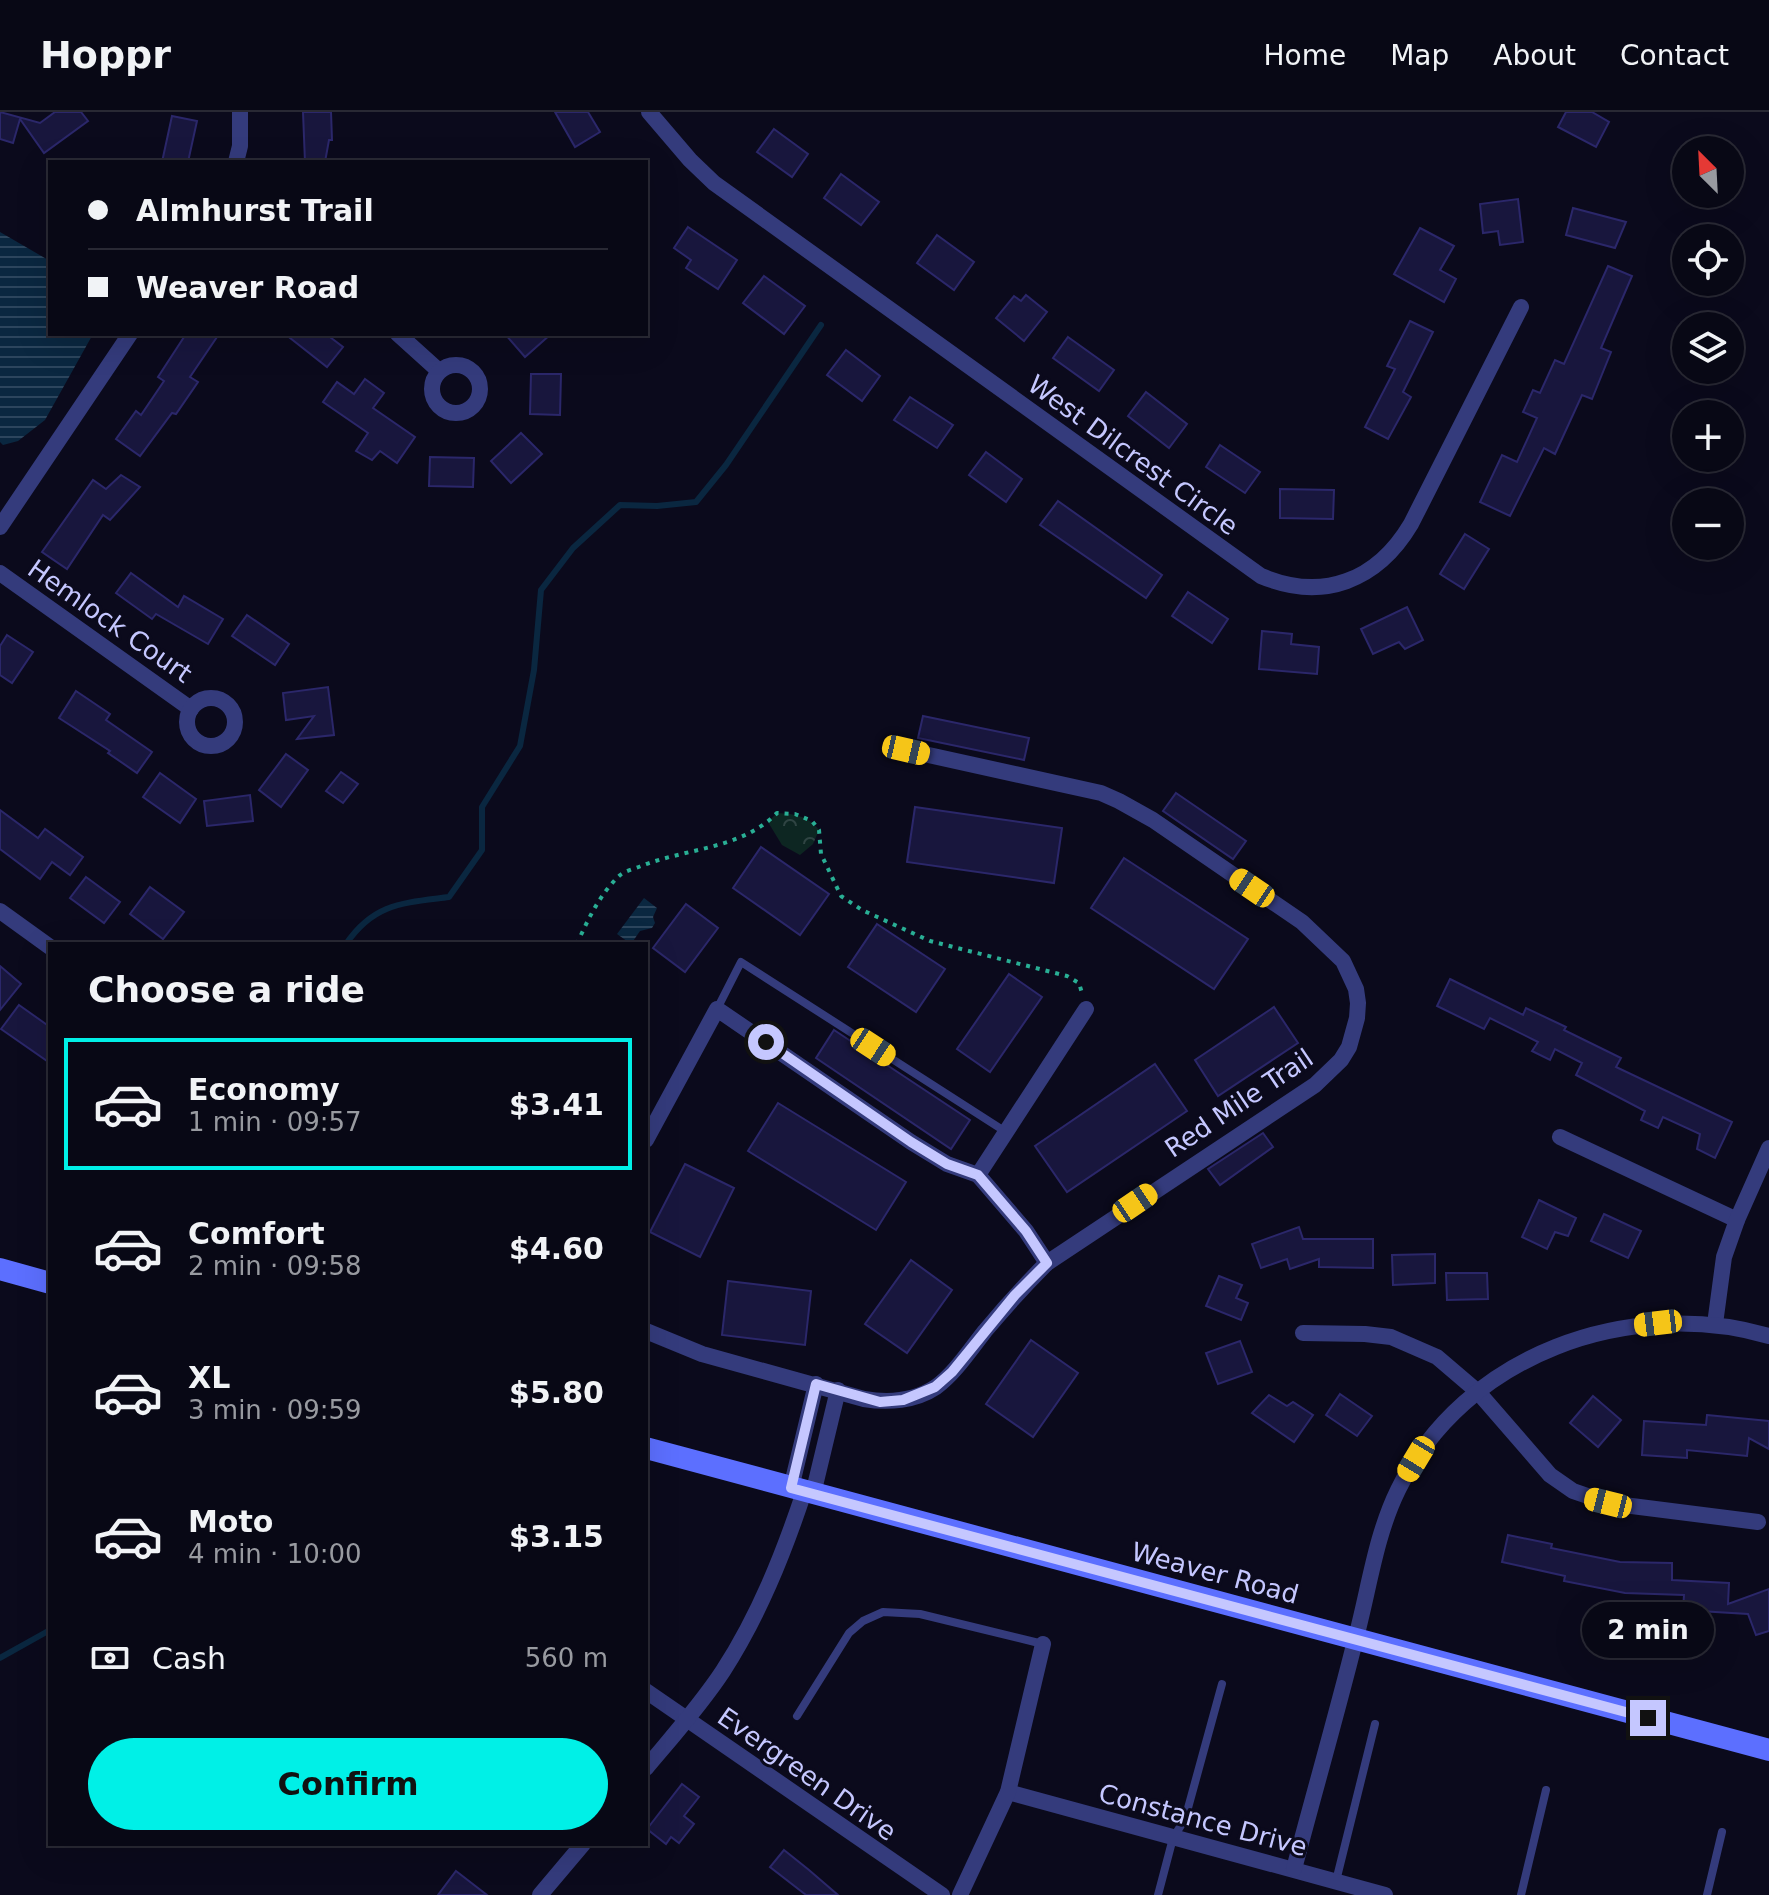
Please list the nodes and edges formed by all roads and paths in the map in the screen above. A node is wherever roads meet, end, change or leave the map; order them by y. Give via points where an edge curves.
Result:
1 (240, 112) edge
2 (649, 112) edge
3 (236, 160) edge
4 (1521, 307) dead end
5 (129, 336) edge
6 (400, 336) edge
7 (439, 371) dead end
8 (0, 527) edge
9 (0, 573) edge
10 (191, 709) dead end
11 (906, 750) dead end
12 (0, 911) edge
13 (578, 942) edge
14 (48, 946) edge
15 (717, 1009) junction
16 (1086, 1009) joint
17 (1006, 1132) junction
18 (648, 1136) edge
19 (1560, 1137) dead end
20 (1769, 1148) edge
21 (978, 1175) junction
22 (1737, 1220) junction
23 (1047, 1263) junction
24 (0, 1269) edge
25 (48, 1282) edge
26 (1715, 1324) junction
27 (648, 1332) edge
28 (1303, 1333) dead end
29 (1769, 1336) edge
30 (816, 1384) junction
31 (838, 1390) junction
32 (1478, 1392) junction
33 (648, 1449) edge
34 (803, 1491) junction
35 (1758, 1522) dead end
36 (1356, 1640) junction
37 (1043, 1644) joint
38 (1222, 1684) dead end
39 (648, 1692) edge
40 (797, 1716) dead end
41 (687, 1720) junction
42 (1375, 1724) dead end
43 (1769, 1750) edge
44 (648, 1766) edge
45 (1546, 1790) dead end
46 (1008, 1792) junction
47 (1722, 1832) dead end
48 (1173, 1838) junction
49 (581, 1846) edge
50 (1294, 1869) junction
51 (1336, 1881) junction
52 (1379, 1894) edge
53 (540, 1895) edge
54 (942, 1895) edge
55 (960, 1895) edge
56 (1158, 1895) edge
57 (1521, 1895) edge
58 (1707, 1895) edge

1 - 3 street
2 - 4 street, West Dilcrest Circle via 714,183 1261,576 1287,585 1335,585 1389,556 1411,524
5 - 8 street
6 - 7 street
9 - 10 street, Hemlock Court
11 - 23 street, Red Mile Trail via 1119,801 1302,922 1336,953 1356,989 1357,1018 1349,1047 1315,1085
12 - 14 street
13 - 16 path via 620,874 748,836 777,813 795,814 819,830 821,854 841,896 930,941 1067,976 1079,983
15 - 17 lane via 741,962
15 - 18 street
15 - 21 street via 911,1142
16 - 17 street
17 - 21 street
19 - 22 street
20 - 22 street
21 - 23 street
22 - 26 street via 1722,1269
23 - 31 street, Red Mile Trail via 935,1387 903,1400 880,1402
24 - 25 main road
26 - 29 street
26 - 32 street via 1658,1323 1602,1332 1516,1365
27 - 30 street, Red Mile Trail via 702,1354
28 - 32 street via 1391,1337 1437,1357
30 - 31 street, Red Mile Trail
30 - 34 street
31 - 34 street
32 - 35 street via 1550,1475 1573,1491 1608,1503
32 - 36 street via 1436,1433 1399,1487 1379,1537
33 - 34 main road, Weaver Road
34 - 36 main road, Weaver Road
34 - 41 street via 769,1589 722,1673
36 - 43 main road, Weaver Road
36 - 50 street
37 - 40 lane via 920,1614 883,1612 849,1633
37 - 46 street
38 - 48 lane via 1185,1819
39 - 41 street, Evergreen Drive
41 - 44 street
41 - 54 street, Evergreen Drive
42 - 51 lane
45 - 57 lane
46 - 48 street, Constance Drive
46 - 55 street
47 - 58 lane
48 - 50 street, Constance Drive
48 - 56 lane
49 - 53 street
50 - 51 street, Constance Drive
51 - 52 street, Constance Drive

